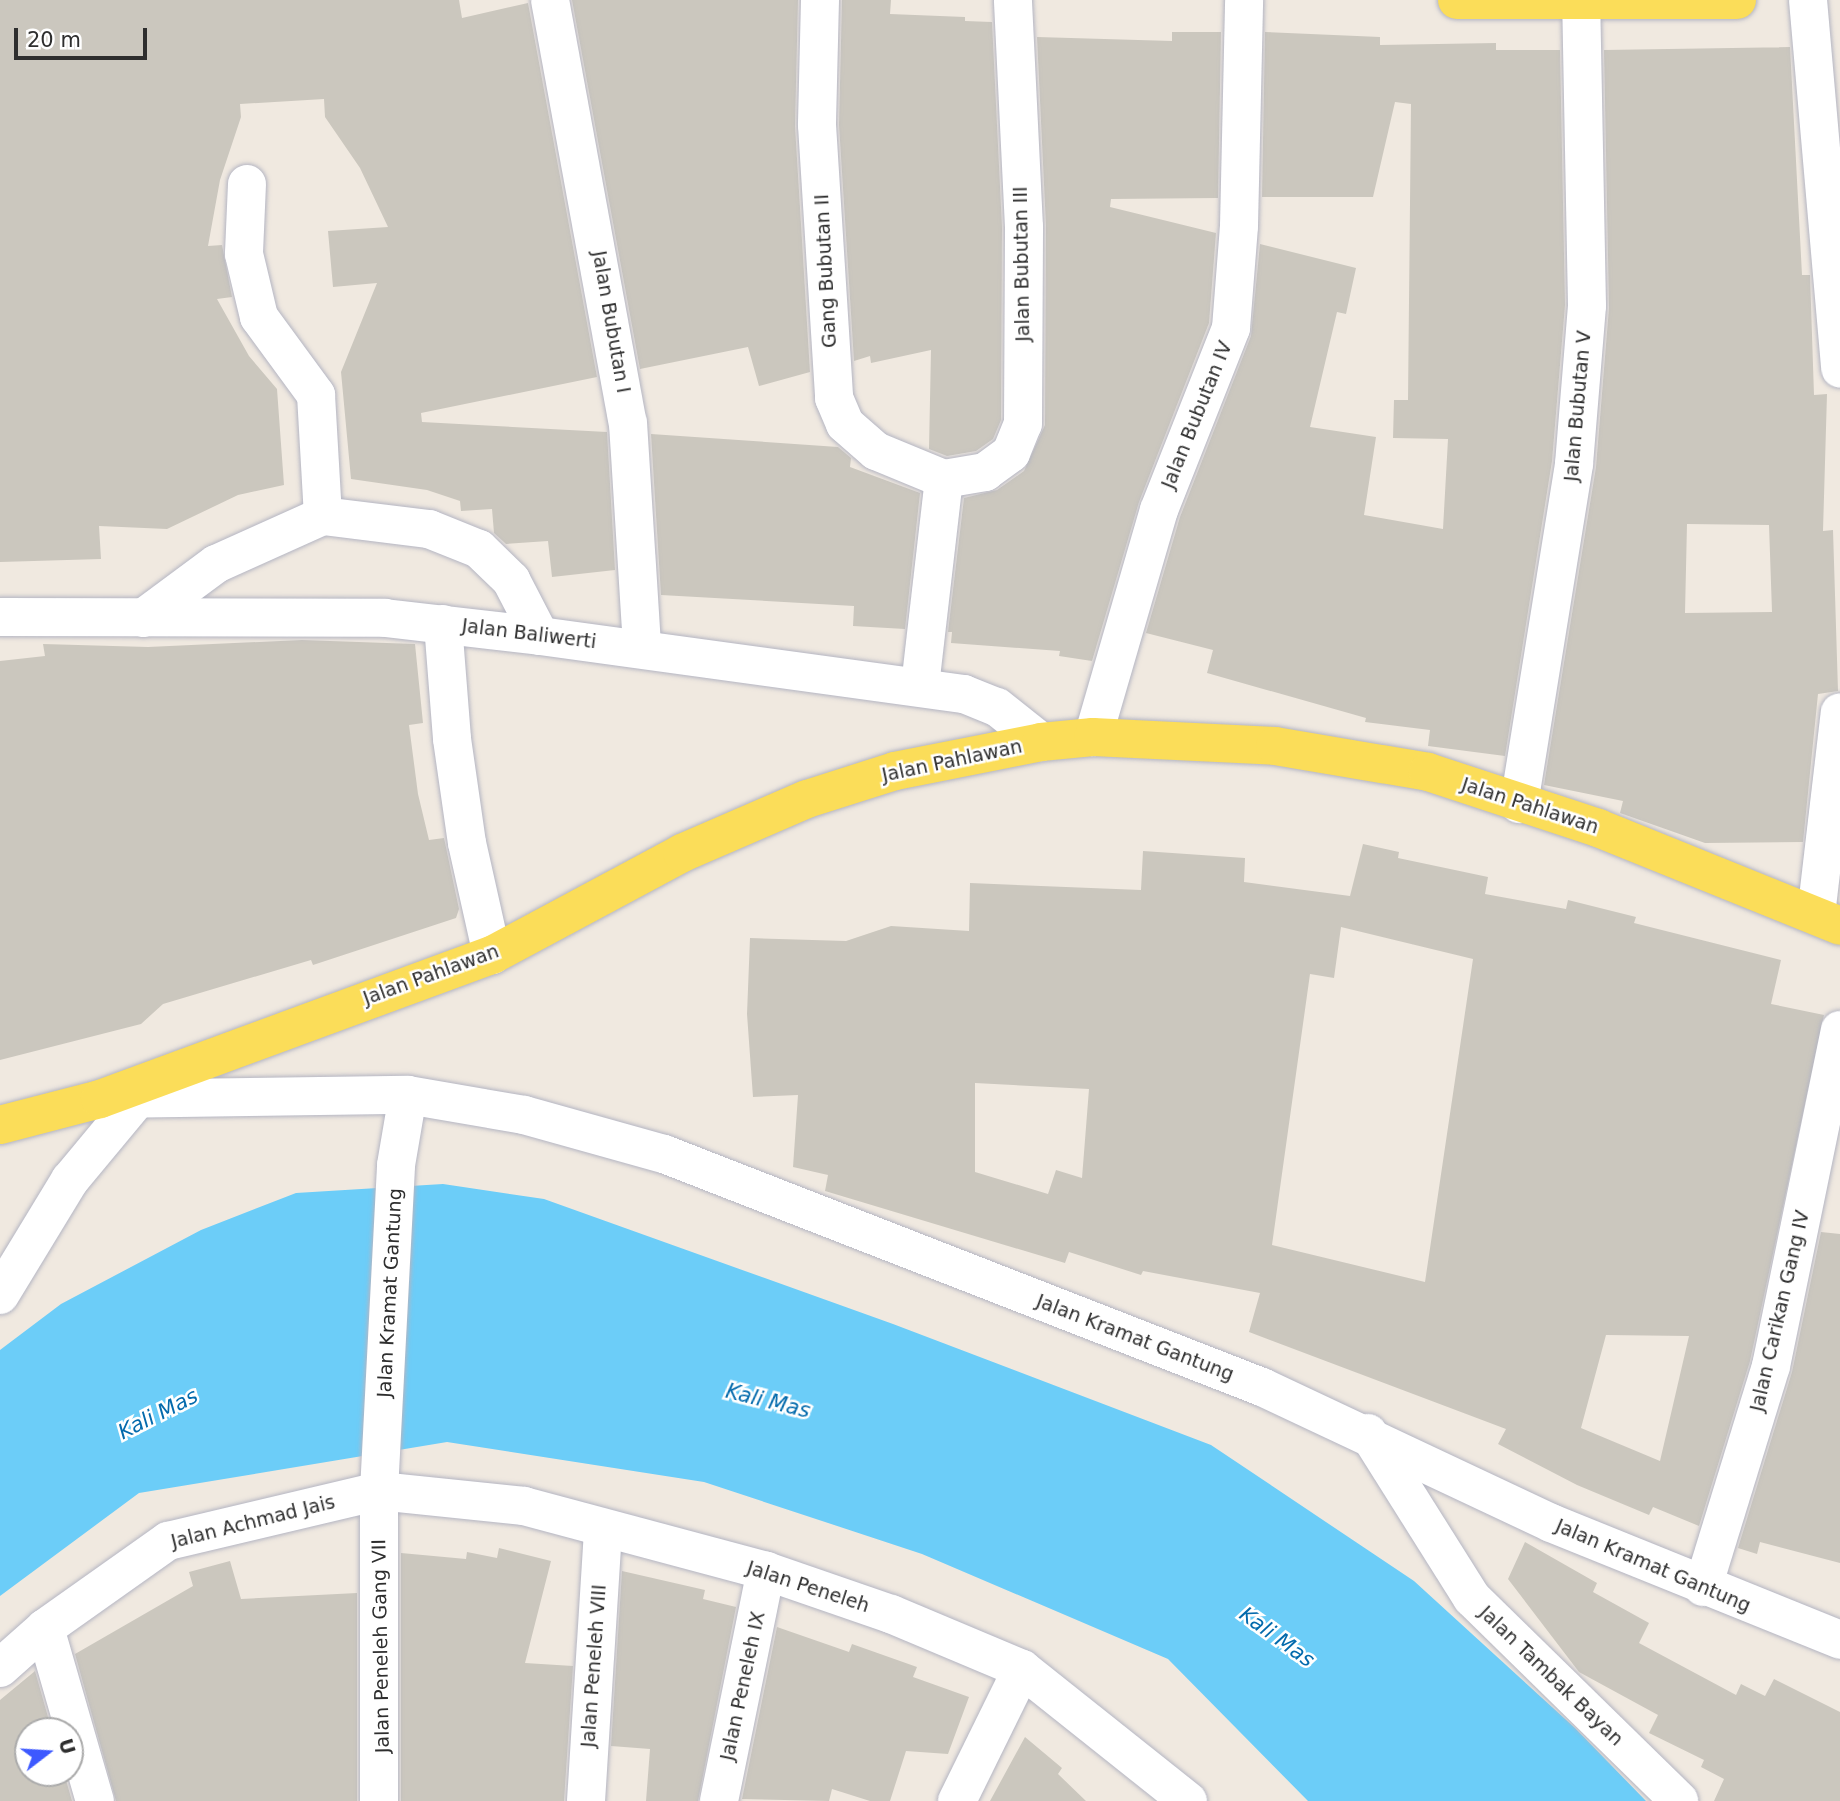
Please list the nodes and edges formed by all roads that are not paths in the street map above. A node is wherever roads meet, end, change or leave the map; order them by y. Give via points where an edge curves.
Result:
1 (550, 0) edge
2 (820, 0) edge
3 (1013, 0) edge
4 (1244, 0) edge
5 (1457, 0) edge
6 (1737, 0) edge
7 (1808, 0) edge
8 (1581, 3) junction
9 (247, 184) dead end
10 (1840, 369) edge
11 (944, 480) junction
12 (323, 516) junction
13 (0, 617) edge
14 (143, 618) junction
15 (443, 624) junction
16 (540, 636) junction
17 (642, 648) junction
18 (919, 686) junction
19 (1840, 712) edge
20 (1093, 737) junction
21 (1041, 742) junction
22 (1519, 804) junction
23 (1828, 920) edge
24 (492, 955) junction
25 (1840, 1030) edge
26 (408, 1094) junction
27 (138, 1098) junction
28 (100, 1100) junction
29 (0, 1125) edge
30 (0, 1295) edge
31 (1368, 1433) junction
32 (381, 1475) junction
33 (603, 1531) junction
34 (766, 1571) junction
35 (1703, 1587) junction
36 (45, 1628) junction
37 (1840, 1640) edge
38 (0, 1668) edge
39 (1022, 1669) junction
40 (95, 1801) edge
41 (379, 1801) edge
42 (586, 1801) edge
43 (719, 1801) edge
44 (957, 1801) edge
45 (1188, 1801) edge
46 (1679, 1801) edge

1 - 17 street, Jalan Bubutan I via 628,423
2 - 11 street, Gang Bubutan II via 817,125 834,398 845,424 876,451
3 - 11 street, Jalan Bubutan III via 1024,227 1023,424 1011,453 985,472
4 - 20 street, Jalan Bubutan IV via 1239,226 1231,328 1159,510
5 - 8 main road
6 - 8 main road
7 - 10 street
8 - 22 street, Jalan Bubutan V via 1587,306 1574,464
9 - 12 street via 244,254 259,317 316,395
11 - 18 street
12 - 14 street via 216,564
12 - 16 street via 429,529 479,549 511,580
13 - 14 street, Jalan Baliwerti
14 - 15 street, Jalan Baliwerti via 314,616
15 - 16 street, Jalan Baliwerti
15 - 24 street via 452,739 467,843
16 - 17 street, Jalan Baliwerti
17 - 18 street, Jalan Baliwerti
18 - 21 street, Jalan Baliwerti via 964,694 997,707
19 - 23 street
20 - 21 main road, Jalan Pahlawan
20 - 22 main road, Jalan Pahlawan via 1275,746 1428,772
21 - 24 main road, Jalan Pahlawan via 895,771 807,799 682,853
22 - 23 main road, Jalan Pahlawan via 1598,828
24 - 28 main road, Jalan Pahlawan
25 - 35 street, Jalan Carikan Gang IV via 1771,1366
26 - 27 street, Jalan Kramat Gantung
26 - 31 street, Jalan Kramat Gantung via 524,1115 664,1154 1249,1382
26 - 32 street, Jalan Kramat Gantung via 396,1165
27 - 28 street, Jalan Kramat Gantung
27 - 30 street via 70,1180
28 - 29 main road, Jalan Pahlawan
31 - 35 street, Jalan Kramat Gantung via 1551,1523
31 - 46 street, Jalan Tambak Bayan via 1472,1598
32 - 33 street, Jalan Peneleh via 524,1506
32 - 36 street, Jalan Achmad Jais via 169,1541
32 - 41 street, Jalan Peneleh Gang VII
33 - 34 street, Jalan Peneleh
33 - 42 street, Jalan Peneleh VIII
34 - 39 street, Jalan Peneleh via 891,1614
34 - 43 street, Jalan Peneleh IX
35 - 37 street, Jalan Kramat Gantung
36 - 38 street, Jalan Achmad Jais
36 - 40 street
39 - 44 street
39 - 45 street, Jalan Peneleh

